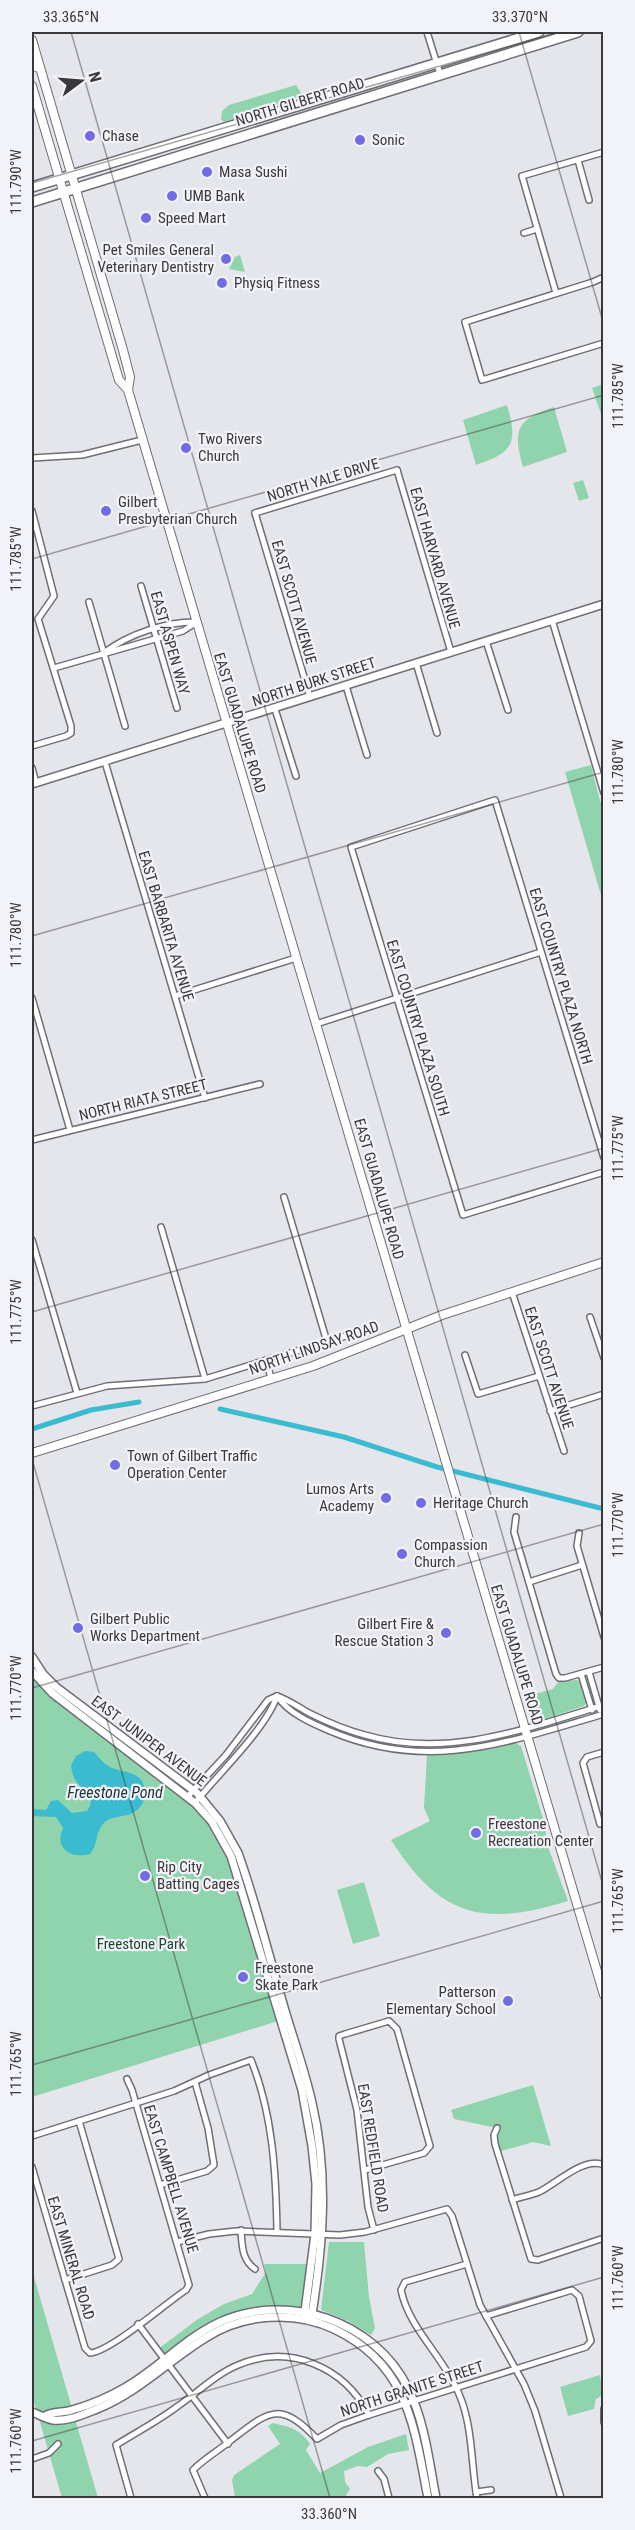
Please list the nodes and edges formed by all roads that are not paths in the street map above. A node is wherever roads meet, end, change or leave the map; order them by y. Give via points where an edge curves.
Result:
1 (427, 32) edge
2 (539, 32) edge
3 (578, 32) edge
4 (32, 40) edge
5 (495, 45) junction
6 (498, 55) junction
7 (32, 59) edge
8 (437, 64) junction
9 (40, 68) junction
10 (440, 74) junction
11 (32, 86) edge
12 (327, 97) junction
13 (302, 116) junction
14 (603, 153) edge
15 (578, 160) junction
16 (74, 181) junction
17 (61, 186) junction
18 (32, 187) edge
19 (589, 200) dead end
20 (32, 201) edge
21 (537, 229) junction
22 (524, 233) dead end
23 (603, 277) edge
24 (556, 293) junction
25 (603, 343) edge
26 (128, 390) junction
27 (142, 440) junction
28 (32, 458) edge
29 (401, 463) dead end
30 (397, 470) junction
31 (248, 510) dead end
32 (32, 511) edge
33 (255, 513) junction
34 (141, 586) dead end
35 (88, 602) dead end
36 (603, 604) edge
37 (38, 619) junction
38 (552, 620) junction
39 (196, 622) junction
40 (32, 624) edge
41 (154, 630) junction
42 (157, 639) junction
43 (486, 641) junction
44 (451, 652) junction
45 (104, 653) junction
46 (416, 663) junction
47 (54, 668) junction
48 (345, 686) junction
49 (310, 698) junction
50 (177, 708) dead end
51 (275, 709) junction
52 (508, 710) dead end
53 (227, 724) junction
54 (125, 726) dead end
55 (437, 733) dead end
56 (32, 746) edge
57 (367, 754) dead end
58 (105, 762) junction
59 (32, 768) edge
60 (296, 776) dead end
61 (34, 783) edge
62 (603, 793) edge
63 (495, 800) joint
64 (541, 952) junction
65 (296, 958) junction
66 (175, 996) junction
67 (32, 999) edge
68 (397, 999) junction
69 (316, 1024) junction
70 (260, 1084) dead end
71 (205, 1098) junction
72 (70, 1130) junction
73 (32, 1140) edge
74 (603, 1158) edge
75 (603, 1172) edge
76 (284, 1197) dead end
77 (161, 1227) dead end
78 (32, 1240) edge
79 (603, 1262) edge
80 (512, 1292) junction
81 (590, 1317) dead end
82 (406, 1329) junction
83 (362, 1331) dead end
84 (327, 1342) junction
85 (465, 1355) dead end
86 (603, 1358) edge
87 (266, 1360) junction
88 (539, 1376) junction
89 (271, 1378) junction
90 (205, 1380) junction
91 (76, 1393) junction
92 (603, 1394) edge
93 (32, 1406) edge
94 (550, 1411) junction
95 (564, 1451) dead end
96 (32, 1453) edge
97 (516, 1517) dead end
98 (579, 1533) dead end
99 (582, 1565) junction
100 (528, 1582) junction
101 (603, 1636) edge
102 (32, 1657) edge
103 (603, 1668) edge
104 (32, 1671) edge
105 (589, 1672) junction
106 (581, 1674) junction
107 (277, 1696) junction
108 (601, 1706) edge
109 (591, 1708) junction
110 (602, 1714) edge
111 (594, 1716) junction
112 (526, 1732) junction
113 (603, 1752) edge
114 (191, 1793) junction
115 (198, 1799) junction
116 (600, 1824) dead end
117 (603, 1995) edge
118 (126, 2079) dead end
119 (195, 2082) junction
120 (136, 2103) junction
121 (80, 2121) junction
122 (497, 2128) dead end
123 (32, 2136) edge
124 (603, 2165) edge
125 (32, 2167) edge
126 (365, 2170) junction
127 (160, 2185) junction
128 (512, 2200) junction
129 (242, 2230) junction
130 (374, 2230) junction
131 (278, 2231) junction
132 (319, 2234) junction
133 (603, 2238) edge
134 (177, 2242) junction
135 (466, 2264) junction
136 (255, 2269) dead end
137 (65, 2280) junction
138 (308, 2316) junction
139 (486, 2316) junction
140 (138, 2324) junction
141 (167, 2362) junction
142 (515, 2370) junction
143 (457, 2388) junction
144 (192, 2396) junction
145 (410, 2402) junction
146 (603, 2409) edge
147 (32, 2412) edge
148 (369, 2415) junction
149 (603, 2422) edge
150 (58, 2444) dead end
151 (228, 2444) junction
152 (32, 2459) edge
153 (378, 2471) dead end
154 (491, 2490) dead end
155 (477, 2496) edge
156 (131, 2499) edge
157 (205, 2499) edge
158 (388, 2499) edge
159 (428, 2499) edge
160 (436, 2499) edge
161 (561, 2499) edge

1 - 8 street
2 - 5 main road, NORTH GILBERT ROAD
3 - 6 main road, NORTH GILBERT ROAD
4 - 9 main road, EAST GUADALUPE ROAD
5 - 6 main road
5 - 8 main road, NORTH GILBERT ROAD
6 - 10 main road, NORTH GILBERT ROAD
7 - 9 main road
8 - 10 street
8 - 12 main road, NORTH GILBERT ROAD
9 - 16 main road, EAST GUADALUPE ROAD
10 - 13 main road, NORTH GILBERT ROAD
11 - 17 main road, EAST GUADALUPE ROAD
12 - 13 main road via 326,103 306,109
12 - 16 main road, NORTH GILBERT ROAD
13 - 16 main road, NORTH GILBERT ROAD
14 - 15 street
15 - 19 street
15 - 21 street via 522,176
16 - 17 main road, NORTH GILBERT ROAD
16 - 17 main road, NORTH GILBERT ROAD
16 - 26 main road, EAST GUADALUPE ROAD via 130,377
17 - 18 main road, NORTH GILBERT ROAD
17 - 20 main road, NORTH GILBERT ROAD
17 - 26 main road, EAST GUADALUPE ROAD via 119,380
21 - 22 street
21 - 24 street
23 - 24 street
24 - 25 street via 465,322 482,380
26 - 27 main road, EAST GUADALUPE ROAD
27 - 28 street via 82,455
27 - 39 main road, EAST GUADALUPE ROAD
29 - 30 street
30 - 33 street, NORTH YALE DRIVE
30 - 44 street, EAST HARVARD AVENUE
31 - 33 street
32 - 37 street via 54,596
33 - 49 street, EAST SCOTT AVENUE
34 - 41 street, EAST ASPEN WAY
35 - 45 street
36 - 38 street, NORTH BURK STREET
37 - 40 street
37 - 47 street
38 - 43 street, NORTH BURK STREET
38 - 62 street
39 - 41 street
39 - 42 street via 183,631
39 - 53 main road, EAST GUADALUPE ROAD
41 - 42 street, EAST ASPEN WAY
41 - 45 street via 124,640
42 - 45 street
42 - 50 street, EAST ASPEN WAY
43 - 44 street, NORTH BURK STREET
43 - 52 street
44 - 46 street, NORTH BURK STREET
45 - 47 street
45 - 54 street
46 - 48 street, NORTH BURK STREET
46 - 55 street
47 - 56 street via 71,733
48 - 49 street, NORTH BURK STREET
48 - 57 street
49 - 51 street, NORTH BURK STREET
51 - 53 street, NORTH BURK STREET
51 - 60 street
53 - 58 street, NORTH BURK STREET
53 - 65 main road, EAST GUADALUPE ROAD
58 - 61 street, NORTH BURK STREET
58 - 66 street, EAST BARBARITA AVENUE
59 - 61 street
63 - 64 street, EAST COUNTRY PLAZA NORTH
63 - 68 street, EAST COUNTRY PLAZA SOUTH via 351,847
64 - 68 street
64 - 74 street, EAST COUNTRY PLAZA NORTH
65 - 66 street
65 - 69 main road, EAST GUADALUPE ROAD
66 - 71 street, EAST BARBARITA AVENUE
67 - 72 street
68 - 69 street
68 - 75 street, EAST COUNTRY PLAZA SOUTH via 463,1215
69 - 82 main road, EAST GUADALUPE ROAD
70 - 71 street, NORTH RIATA STREET
71 - 72 street, NORTH RIATA STREET
72 - 73 street, NORTH RIATA STREET
76 - 84 street
77 - 90 street
78 - 91 street
79 - 80 main road, NORTH LINDSAY ROAD
80 - 82 main road, NORTH LINDSAY ROAD
80 - 88 street, EAST SCOTT AVENUE
81 - 86 street
82 - 89 main road, NORTH LINDSAY ROAD via 348,1354
82 - 112 main road, EAST GUADALUPE ROAD
83 - 84 street
84 - 87 street
85 - 88 street via 478,1394
87 - 89 street
87 - 90 street
88 - 94 street, EAST SCOTT AVENUE
89 - 96 main road, NORTH LINDSAY ROAD
90 - 91 street via 125,1383
91 - 93 street
92 - 94 street
94 - 95 street, EAST SCOTT AVENUE
97 - 100 street via 513,1532
98 - 99 street via 577,1546
99 - 100 street
99 - 101 street
100 - 106 street via 559,1678
102 - 114 street, EAST JUNIPER AVENUE via 56,1688
103 - 105 street
104 - 114 street, EAST JUNIPER AVENUE via 52,1693
105 - 106 street
105 - 108 street
106 - 109 street
107 - 112 street via 282,1704 316,1725 347,1738 393,1749 454,1751 490,1746
107 - 114 street via 268,1700
107 - 115 street via 256,1730
108 - 109 street
108 - 110 street
109 - 111 street
109 - 112 street
110 - 111 street
111 - 112 street
112 - 117 main road, EAST GUADALUPE ROAD
113 - 116 street via 583,1762
114 - 115 street, EAST JUNIPER AVENUE
115 - 132 street, EAST JUNIPER AVENUE via 231,1856 307,2084 317,2129 323,2188
118 - 120 street, EAST CAMPBELL AVENUE
119 - 120 street
119 - 127 street via 208,2128 213,2167
119 - 131 street via 251,2060 270,2130
120 - 121 street
120 - 127 street, EAST CAMPBELL AVENUE
121 - 123 street
121 - 137 street via 119,2254 118,2261
122 - 128 street via 494,2139
124 - 128 street via 570,2172 539,2192
125 - 137 street, EAST MINERAL ROAD
126 - 126 street, EAST REDFIELD ROAD via 357,2110 339,2036 392,2022 430,2140 429,2149
126 - 130 street, EAST REDFIELD ROAD
127 - 134 street, EAST CAMPBELL AVENUE
128 - 133 street via 532,2260
129 - 131 street
129 - 134 street
129 - 136 street via 245,2258
130 - 132 street
130 - 135 street via 447,2210
131 - 132 street
132 - 138 street, EAST JUNIPER AVENUE
134 - 140 street, EAST CAMPBELL AVENUE via 189,2287
135 - 139 street
135 - 143 street via 407,2282 401,2292 410,2316
137 - 140 street, EAST MINERAL ROAD via 85,2348 90,2353 108,2346
138 - 141 street via 264,2318 234,2325
138 - 145 street via 368,2350 385,2366
139 - 142 street
139 - 142 street, NORTH GRANITE STREET via 575,2291 591,2343
140 - 141 street
141 - 144 street
141 - 147 street via 73,2414 45,2416
142 - 143 street, NORTH GRANITE STREET
142 - 161 street via 535,2411
143 - 145 street, NORTH GRANITE STREET
143 - 155 street
144 - 148 street via 237,2365 274,2356 292,2357 329,2370 361,2400
144 - 151 street
144 - 156 street via 116,2445
145 - 148 street, NORTH GRANITE STREET
145 - 159 street
145 - 160 street via 420,2420
146 - 149 street
148 - 151 street, NORTH GRANITE STREET via 317,2439 293,2418 268,2415
150 - 152 street
151 - 157 street, NORTH GRANITE STREET via 194,2470
153 - 158 street
154 - 155 street

